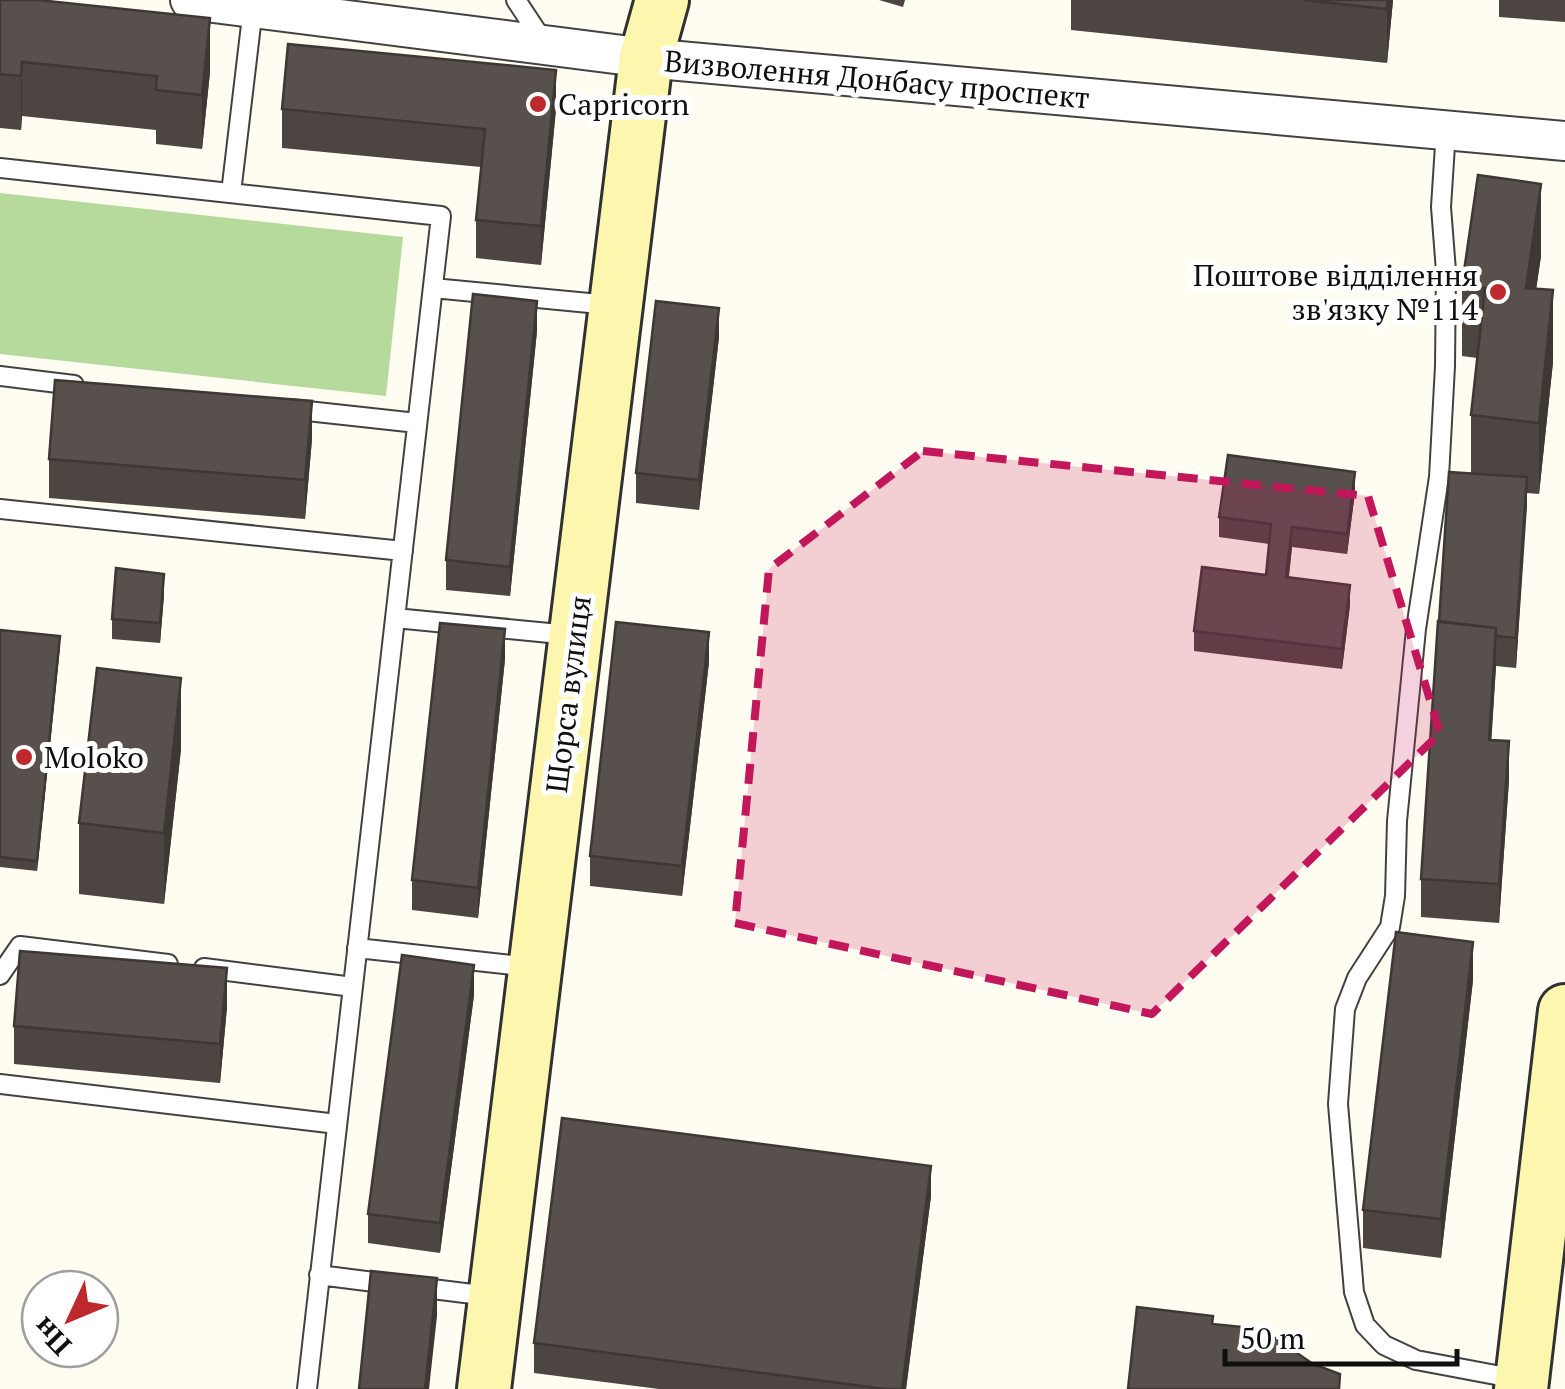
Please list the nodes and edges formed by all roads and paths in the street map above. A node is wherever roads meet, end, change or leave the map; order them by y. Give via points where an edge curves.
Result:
1 (190, 0) edge
2 (516, 0) edge
3 (662, 0) edge
4 (252, 8) junction
5 (546, 45) junction
6 (646, 58) junction
7 (1446, 130) junction
8 (1565, 141) edge
9 (0, 168) edge
10 (232, 193) junction
11 (433, 288) junction
12 (616, 306) junction
13 (0, 376) edge
14 (87, 386) edge
15 (280, 408) edge
16 (418, 423) junction
17 (0, 509) edge
18 (403, 552) junction
19 (395, 618) junction
20 (575, 636) junction
21 (357, 948) junction
22 (535, 968) junction
23 (0, 975) edge
24 (353, 986) junction
25 (1565, 1011) edge
26 (0, 1084) edge
27 (1561, 1085) edge
28 (337, 1124) junction
29 (320, 1275) junction
30 (495, 1296) junction
31 (1522, 1384) edge
32 (306, 1389) edge
33 (484, 1389) edge

1 - 4 street, Визволення Донбасу проспект
2 - 5 lane
3 - 6 street, Щорса вулиця
4 - 5 street, Визволення Донбасу проспект
4 - 10 lane
5 - 6 street, Визволення Донбасу проспект
6 - 7 street, Визволення Донбасу проспект
6 - 12 street, Щорса вулиця
7 - 8 street, Визволення Донбасу проспект
7 - 31 lane via 1440,459 1414,648 1394,896 1390,927 1345,1009 1338,1104 1354,1292 1365,1324 1384,1345 1416,1360
9 - 10 lane
10 - 11 lane via 441,216
11 - 12 lane
11 - 16 lane
12 - 20 street, Щорса вулиця
13 - 14 lane
15 - 16 lane
16 - 18 lane
17 - 18 lane
18 - 19 lane
19 - 20 lane
19 - 21 lane
20 - 22 street, Щорса вулиця
21 - 22 lane
21 - 24 lane
22 - 30 street, Щорса вулиця
23 - 24 lane via 20,946
24 - 28 lane
25 - 27 street
26 - 28 lane
27 - 31 street
28 - 29 lane
29 - 30 lane
29 - 32 lane
30 - 33 street, Щорса вулиця

